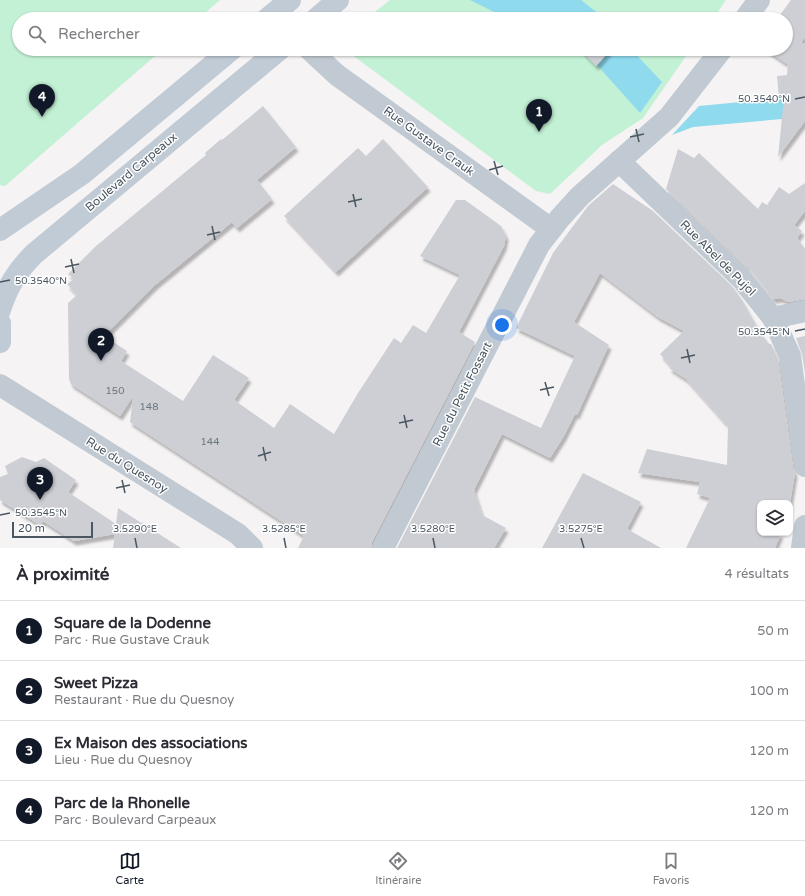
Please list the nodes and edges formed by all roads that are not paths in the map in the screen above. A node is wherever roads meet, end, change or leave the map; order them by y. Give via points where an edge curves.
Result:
1 (290, 0) edge
2 (338, 0) edge
3 (759, 0) edge
4 (275, 12) edge
5 (324, 12) edge
6 (750, 12) edge
7 (224, 56) edge
8 (272, 56) edge
9 (317, 56) edge
10 (717, 56) edge
11 (619, 162) junction
12 (551, 229) junction
13 (0, 230) edge
14 (0, 310) edge
15 (805, 311) edge
16 (773, 318) junction
17 (0, 323) edge
18 (0, 342) edge
19 (0, 385) edge
20 (805, 466) edge
21 (805, 526) edge
22 (252, 548) edge
23 (384, 548) edge
24 (802, 548) edge

1 - 4 main road
2 - 5 main road
3 - 6 street
7 - 13 main road via 82,174
8 - 14 main road, Boulevard Carpeaux via 38,250 14,276
9 - 12 street, Rue Gustave Crauk via 337,75
10 - 11 street, Rue du Petit Fossart via 669,117
11 - 12 street, Rue du Petit Fossart via 580,196
11 - 16 street, Rue Abel de Pujol via 741,278
12 - 23 street, Rue du Petit Fossart via 530,260
15 - 16 street
16 - 20 street, Rue Abel de Pujol via 790,356
17 - 18 main road
19 - 22 street, Rue du Quesnoy via 238,534
21 - 24 street

